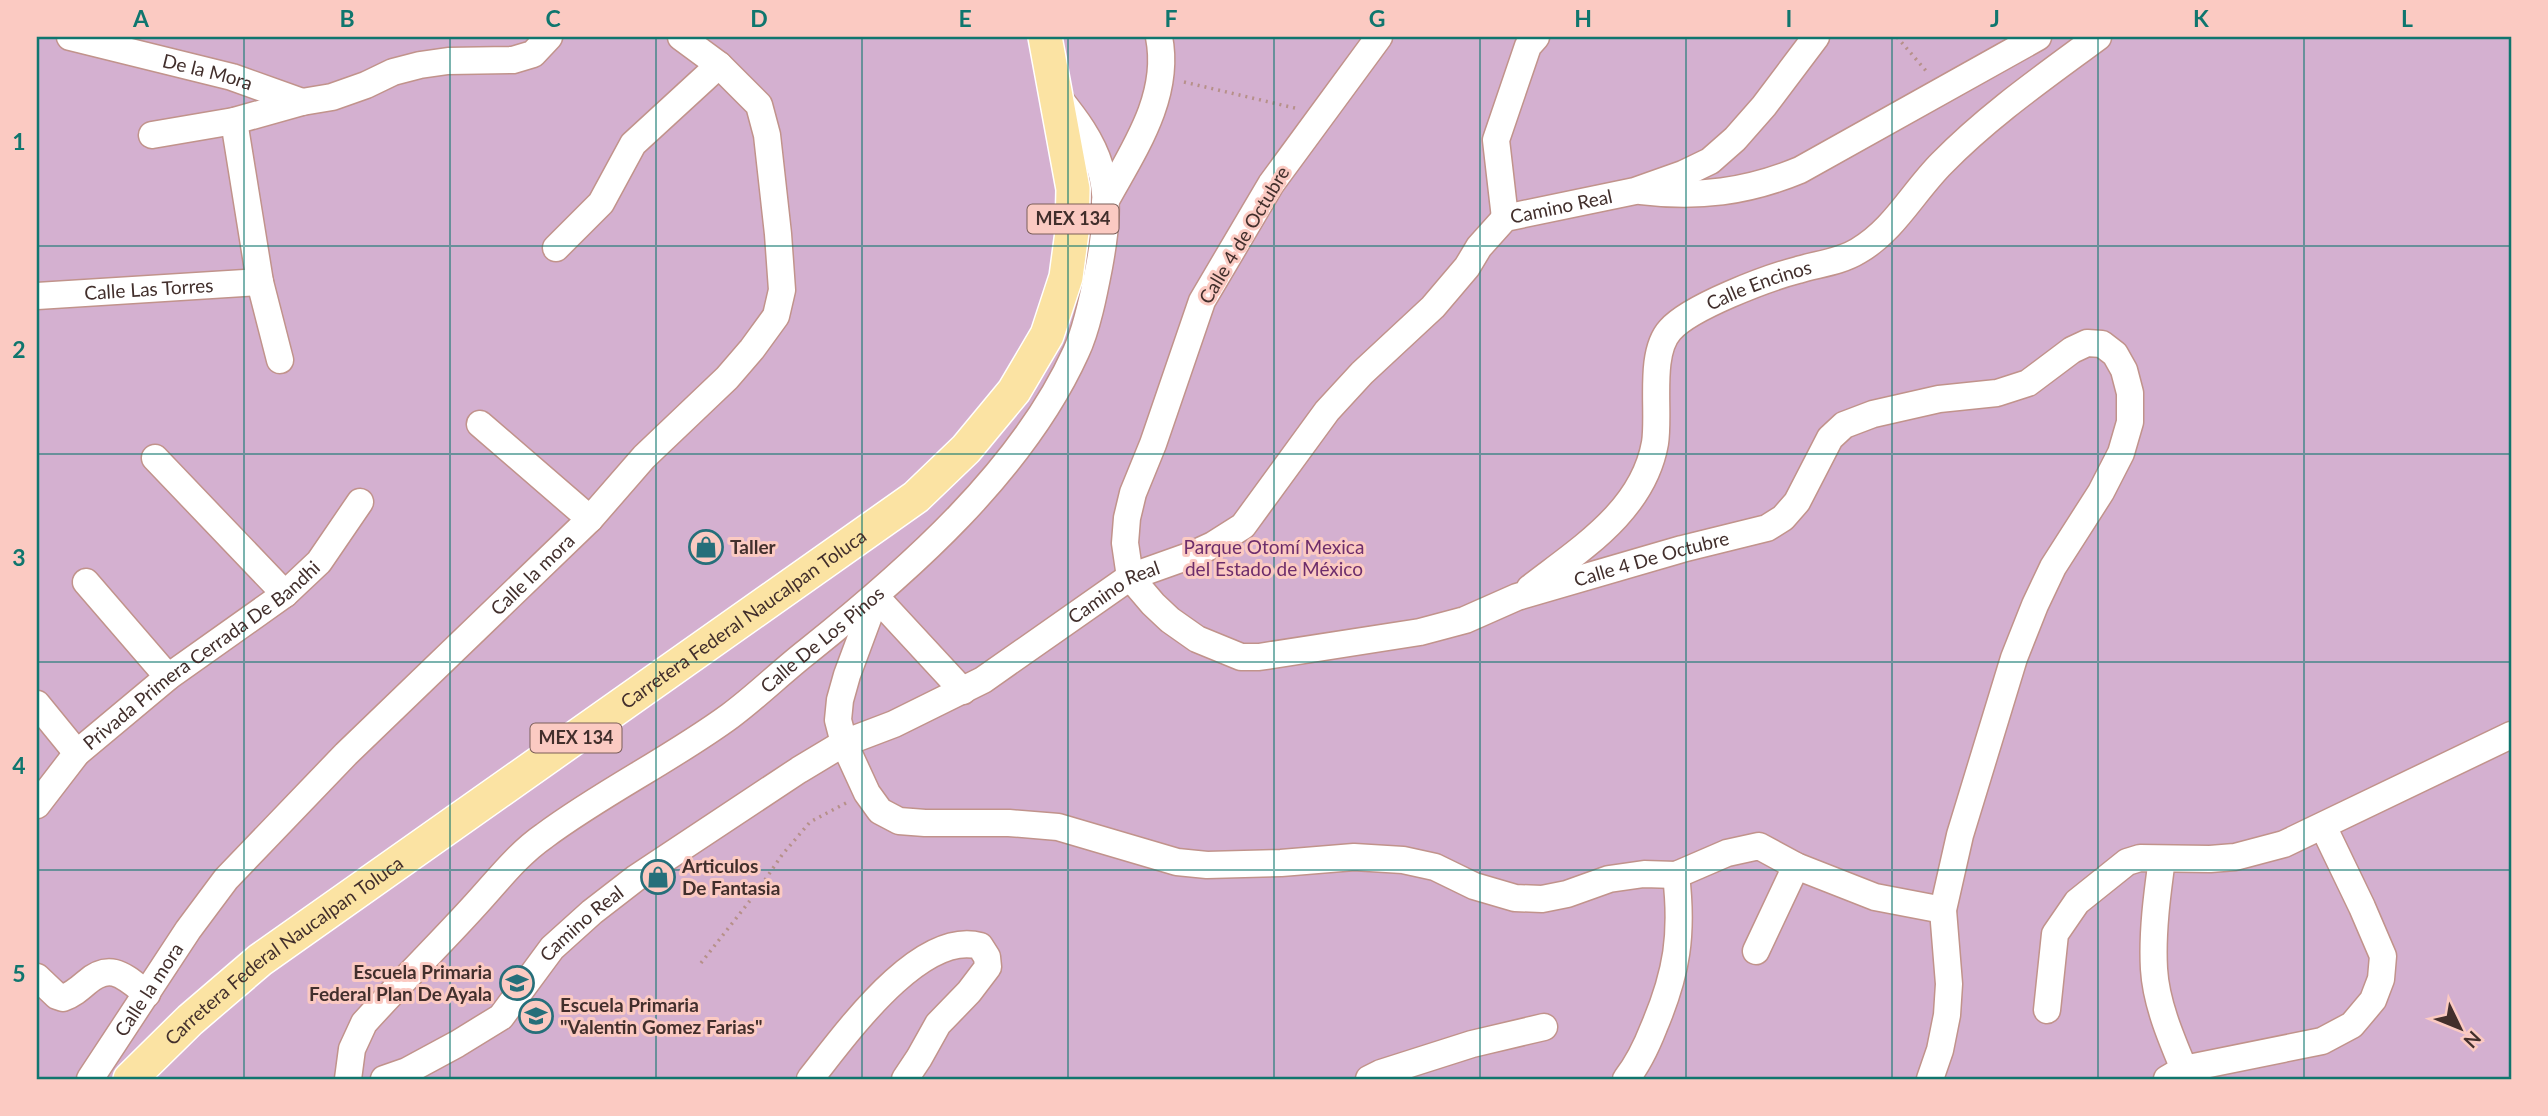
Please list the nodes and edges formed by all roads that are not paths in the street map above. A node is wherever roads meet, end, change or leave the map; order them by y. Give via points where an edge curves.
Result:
1 (70, 37) edge
2 (549, 37) edge
3 (681, 37) edge
4 (1045, 37) edge
5 (1159, 37) edge
6 (1379, 37) edge
7 (1816, 37) edge
8 (2038, 37) edge
9 (2098, 37) edge
10 (1531, 40) edge
11 (719, 65) junction
12 (1058, 97) junction
13 (302, 102) junction
14 (234, 121) junction
15 (152, 135) dead end
16 (1635, 191) junction
17 (1105, 202) junction
18 (1505, 218) junction
19 (555, 248) dead end
20 (260, 282) junction
21 (37, 296) edge
22 (280, 360) dead end
23 (480, 424) dead end
24 (155, 458) dead end
25 (360, 502) dead end
26 (590, 519) junction
27 (1130, 577) junction
28 (86, 582) dead end
29 (285, 594) junction
30 (876, 597) junction
31 (1517, 597) junction
32 (168, 677) junction
33 (962, 691) junction
34 (37, 704) edge
35 (2511, 735) edge
36 (844, 743) junction
37 (77, 753) junction
38 (37, 805) edge
39 (2323, 825) junction
40 (2162, 859) junction
41 (1796, 866) junction
42 (1676, 875) junction
43 (1943, 910) junction
44 (1756, 951) dead end
45 (37, 977) edge
46 (147, 994) junction
47 (2048, 1010) dead end
48 (1544, 1027) dead end
49 (2176, 1074) edge
50 (90, 1079) edge
51 (131, 1079) edge
52 (348, 1079) edge
53 (384, 1079) edge
54 (810, 1079) edge
55 (905, 1079) edge
56 (1369, 1079) edge
57 (1626, 1079) edge
58 (1930, 1079) edge

1 - 13 street, De la Mora via 232,77
2 - 13 street via 533,54 513,60 420,65 332,97
3 - 11 street, Calle la mora
4 - 12 main road, Carretera Federal Naucalpan Toluca / MEX 134
5 - 17 street via 1161,78 1141,137
6 - 27 street, Calle 4 de Octubre via 1271,184 1202,301 1133,493 1125,543
7 - 16 street, Camino Real via 1764,106 1710,161
8 - 16 street via 1779,179 1743,190 1678,195
9 - 31 street, Calle Encinos via 1994,113 1940,165 1882,234 1858,251 1784,274 1680,319 1659,352 1655,443 1643,480 1619,515 1590,542
10 - 18 street via 1496,140
11 - 19 street via 639,137 601,203
11 - 26 street, Calle la mora via 759,106 766,135 782,290 776,316 727,378 644,457
12 - 17 street, Calle De Los Pinos via 1095,153
12 - 51 main road, Carretera Federal Naucalpan Toluca / MEX 134 via 1073,189 1066,277 1047,335 1014,391 966,449 916,497 260,960
13 - 14 street
14 - 15 street
14 - 20 street
16 - 18 street, Camino Real
17 - 30 street, Calle De Los Pinos via 1097,280 1077,351 1045,409 1002,469
18 - 27 street, Camino Real via 1433,307 1327,411 1243,526 1189,556
20 - 21 street, Calle Las Torres
20 - 22 street
23 - 26 street
24 - 29 street
25 - 29 street, Privada Primera Cerrada De Bandhi via 319,562
26 - 46 street, Calle la mora via 346,754 226,879
27 - 31 street, Calle 4 De Octubre via 1162,612 1198,639 1250,657 1420,632 1465,620
27 - 33 street, Camino Real
28 - 32 street
29 - 32 street, Privada Primera Cerrada De Bandhi
30 - 33 street
30 - 36 street via 840,699 838,720
30 - 52 street, Calle De Los Pinos via 730,716 541,838 364,1023 352,1049
31 - 43 street, Calle 4 De Octubre via 1767,528 1797,502 1830,438 1844,425 1939,399 1997,393 2028,383 2072,349 2102,344 2124,370 2130,422 2121,453 2053,568 2014,658 1960,835
32 - 37 street, Privada Primera Cerrada De Bandhi
33 - 36 street, Camino Real
34 - 37 street
35 - 39 street
36 - 42 street via 867,793 880,811 899,821 1058,827 1177,862 1207,865 1354,857 1404,860 1516,898 1567,894 1609,879
36 - 53 street, Camino Real via 666,858 592,912 552,948 508,1009 482,1031
37 - 38 street, Privada Primera Cerrada De Bandhi
39 - 40 street via 2284,844 2235,857
39 - 49 street via 2383,956 2374,1000 2352,1025 2322,1041
40 - 47 street via 2127,862 2077,902 2055,934
40 - 49 street via 2154,971
41 - 42 street via 1759,846 1745,847
41 - 43 street via 1875,897
41 - 44 street
42 - 57 street via 1680,907 1676,966 1647,1044
43 - 58 street via 1949,984 1940,1051
45 - 46 street via 63,998 96,974 111,971
46 - 50 street, Calle la mora
48 - 56 street via 1472,1044
54 - 55 street via 901,975 952,947 980,946 988,967 938,1024

